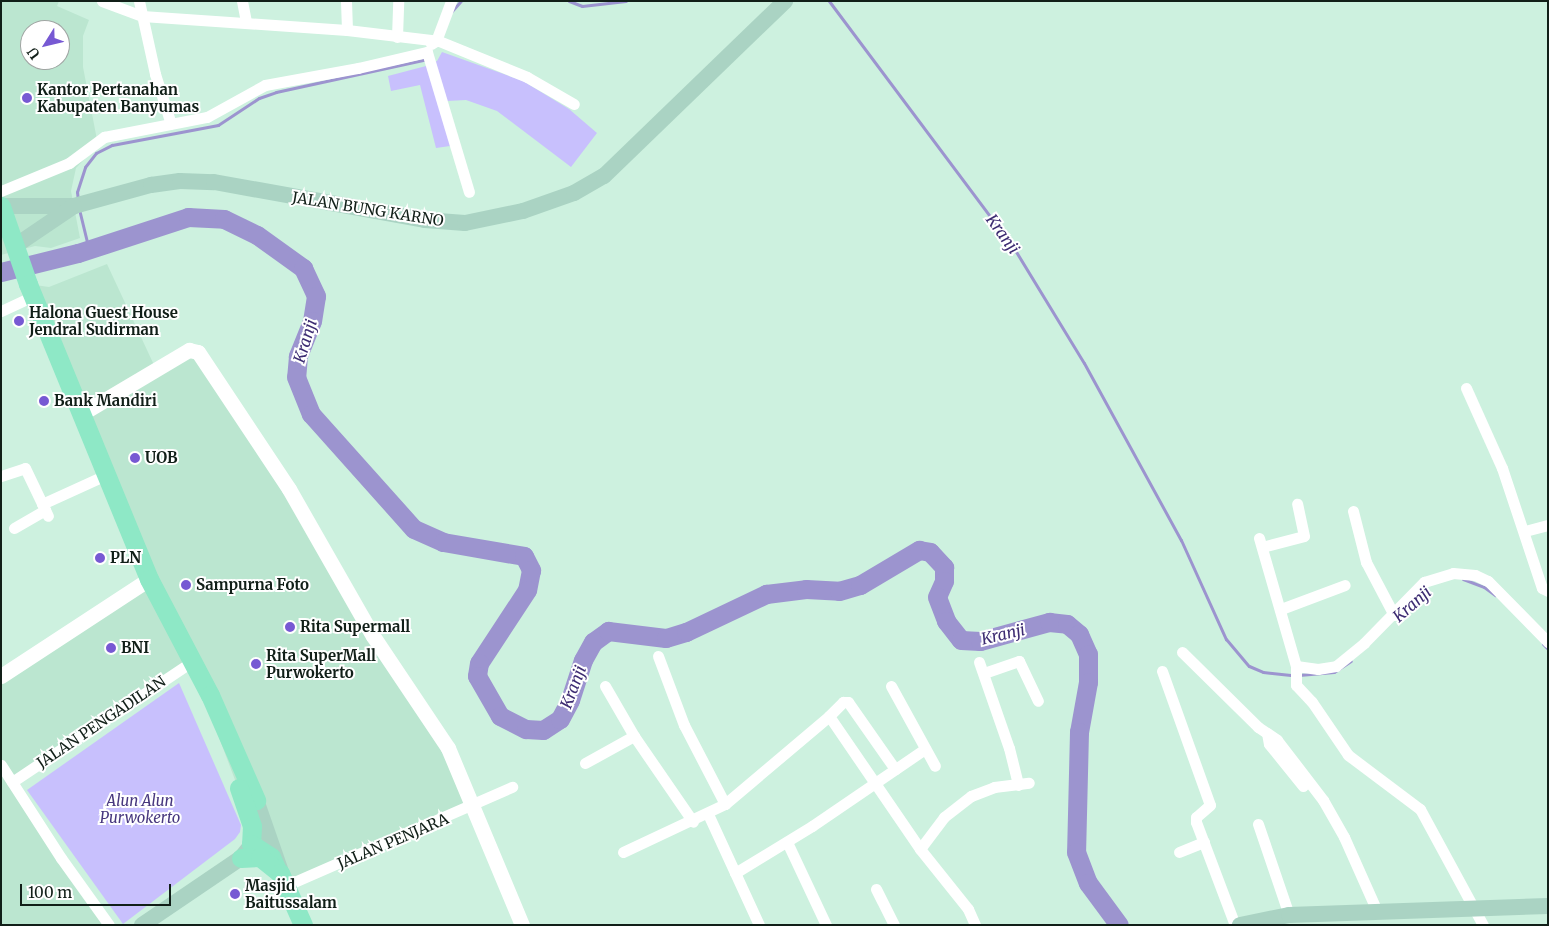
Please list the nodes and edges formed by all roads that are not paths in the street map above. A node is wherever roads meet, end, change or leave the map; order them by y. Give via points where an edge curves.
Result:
1 (102, 1) edge
2 (139, 1) edge
3 (242, 1) edge
4 (346, 1) edge
5 (398, 1) edge
6 (451, 1) edge
7 (785, 1) edge
8 (142, 16) junction
9 (246, 22) junction
10 (347, 30) junction
11 (397, 37) junction
12 (437, 41) junction
13 (428, 55) junction
14 (574, 104) dead end
15 (171, 124) junction
16 (1, 191) edge
17 (469, 192) dead end
18 (80, 205) junction
19 (1, 206) edge
20 (16, 249) junction
21 (30, 290) junction
22 (1, 311) edge
23 (1466, 388) dead end
24 (81, 414) junction
25 (106, 475) junction
26 (1, 476) edge
27 (1297, 504) dead end
28 (45, 510) junction
29 (1353, 511) dead end
30 (1548, 525) edge
31 (14, 528) dead end
32 (1525, 531) junction
33 (149, 579) junction
34 (1345, 586) dead end
35 (1548, 591) edge
36 (1281, 609) junction
37 (1394, 615) junction
38 (1548, 642) edge
39 (1182, 652) dead end
40 (658, 656) dead end
41 (980, 662) dead end
42 (193, 667) junction
43 (1162, 671) dead end
44 (1296, 671) junction
45 (984, 673) junction
46 (1, 676) edge
47 (605, 686) dead end
48 (892, 686) dead end
49 (1038, 701) dead end
50 (829, 716) junction
51 (634, 736) junction
52 (925, 749) junction
53 (585, 763) dead end
54 (1, 765) edge
55 (935, 766) dead end
56 (894, 769) junction
57 (12, 782) junction
58 (873, 783) junction
59 (512, 787) dead end
60 (256, 800) joint
61 (725, 804) junction
62 (473, 807) junction
63 (708, 814) junction
64 (693, 822) junction
65 (1258, 824) dead end
66 (787, 842) junction
67 (1204, 842) junction
68 (920, 848) junction
69 (246, 851) junction
70 (623, 852) dead end
71 (1179, 852) dead end
72 (735, 873) junction
73 (281, 877) junction
74 (876, 889) dead end
75 (1548, 906) edge
76 (1473, 907) junction
77 (1288, 914) junction
78 (1374, 916) edge
79 (109, 925) edge
80 (142, 925) edge
81 (303, 925) edge
82 (522, 925) edge
83 (759, 925) edge
84 (826, 925) edge
85 (894, 925) edge
86 (976, 925) edge
87 (1235, 925) edge
88 (1240, 925) edge
89 (1483, 925) edge

1 - 8 street
2 - 8 street
3 - 9 street
4 - 10 street
5 - 11 street
6 - 12 street
7 - 18 main road, JALAN BUNG KARNO via 604,176 574,192 522,212 465,222 425,220 214,182 180,181 151,185
8 - 9 street
8 - 15 street
9 - 10 street
10 - 11 street
11 - 12 street
12 - 13 street
12 - 14 street via 527,77
13 - 15 street via 265,84 207,117
13 - 17 street
15 - 16 street via 104,137 69,163
18 - 19 main road
18 - 20 main road
19 - 20 main road
20 - 21 main road
21 - 22 street
21 - 24 main road
23 - 32 street
24 - 25 main road
24 - 62 street via 189,350 198,352 289,489 356,608 448,748
25 - 28 street
25 - 33 main road
26 - 28 street via 25,468
27 - 36 street via 1304,536 1261,542
28 - 31 street
29 - 37 street via 1356,534 1368,568
30 - 32 street
32 - 35 street via 1542,588
33 - 42 main road
33 - 46 street
34 - 36 street
36 - 44 street
37 - 38 street via 1424,582 1453,572 1475,575 1499,590
37 - 44 street via 1336,666
39 - 78 street via 1277,740 1323,800 1348,844
40 - 61 street via 684,726
41 - 45 street
42 - 57 street, JALAN PENGADILAN
42 - 60 main road via 210,695
42 - 69 main road via 195,686 247,804
43 - 67 street via 1210,804 1195,819
44 - 76 street via 1296,685 1312,702 1348,755 1420,809
45 - 49 street via 1020,662
45 - 68 street via 1024,784 994,787 971,796 944,816
47 - 51 street
48 - 52 street
50 - 56 street via 843,702 848,702
50 - 58 street
50 - 61 street
51 - 53 street
51 - 64 street
52 - 55 street
52 - 56 street
54 - 57 street
56 - 58 street
57 - 79 street
58 - 66 street
58 - 68 street
59 - 62 street, JALAN PENJARA
60 - 73 main road
61 - 63 street
62 - 73 street, JALAN PENJARA
62 - 82 street
63 - 64 street
63 - 72 street
64 - 70 street
65 - 77 street
66 - 72 street
66 - 84 street
67 - 71 street
67 - 87 street
68 - 86 street via 954,889
69 - 73 main road via 271,857
69 - 80 main road
72 - 83 street
73 - 81 main road
74 - 85 street
75 - 76 main road
76 - 78 main road
76 - 89 street
77 - 78 main road
77 - 88 main road

